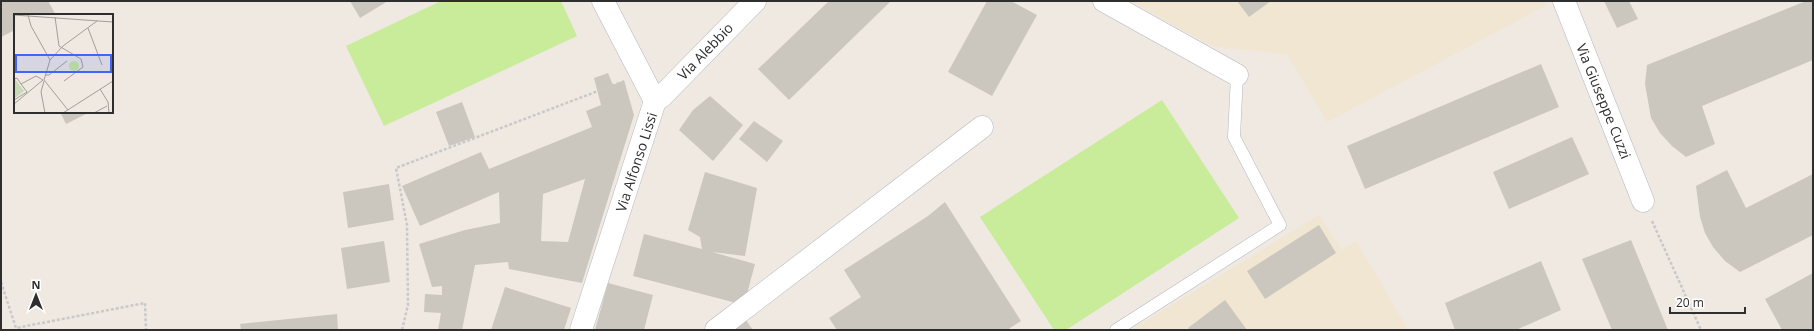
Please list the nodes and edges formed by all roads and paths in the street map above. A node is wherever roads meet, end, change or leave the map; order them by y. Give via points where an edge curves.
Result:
1 (603, 1) edge
2 (755, 1) edge
3 (1104, 1) edge
4 (1564, 1) edge
5 (640, 71) junction
6 (1237, 75) joint
7 (655, 101) junction
8 (982, 127) dead end
9 (1643, 201) joint
10 (1, 282) edge
11 (146, 330) edge
12 (402, 330) edge
13 (581, 330) edge
14 (716, 330) edge
15 (1116, 330) edge
16 (1701, 330) edge

1 - 5 street, Via Alfonso Lissi
2 - 7 street, Via Alebbio
3 - 6 street
4 - 9 street, Via Giuseppe Cuzzi
5 - 7 street, Via Alfonso Lissi
5 - 12 path via 624,80 396,168 407,226 408,304
6 - 15 lane via 1234,137 1280,225
7 - 13 street, Via Alfonso Lissi
8 - 14 street
9 - 16 path
10 - 11 path via 16,328 145,303

